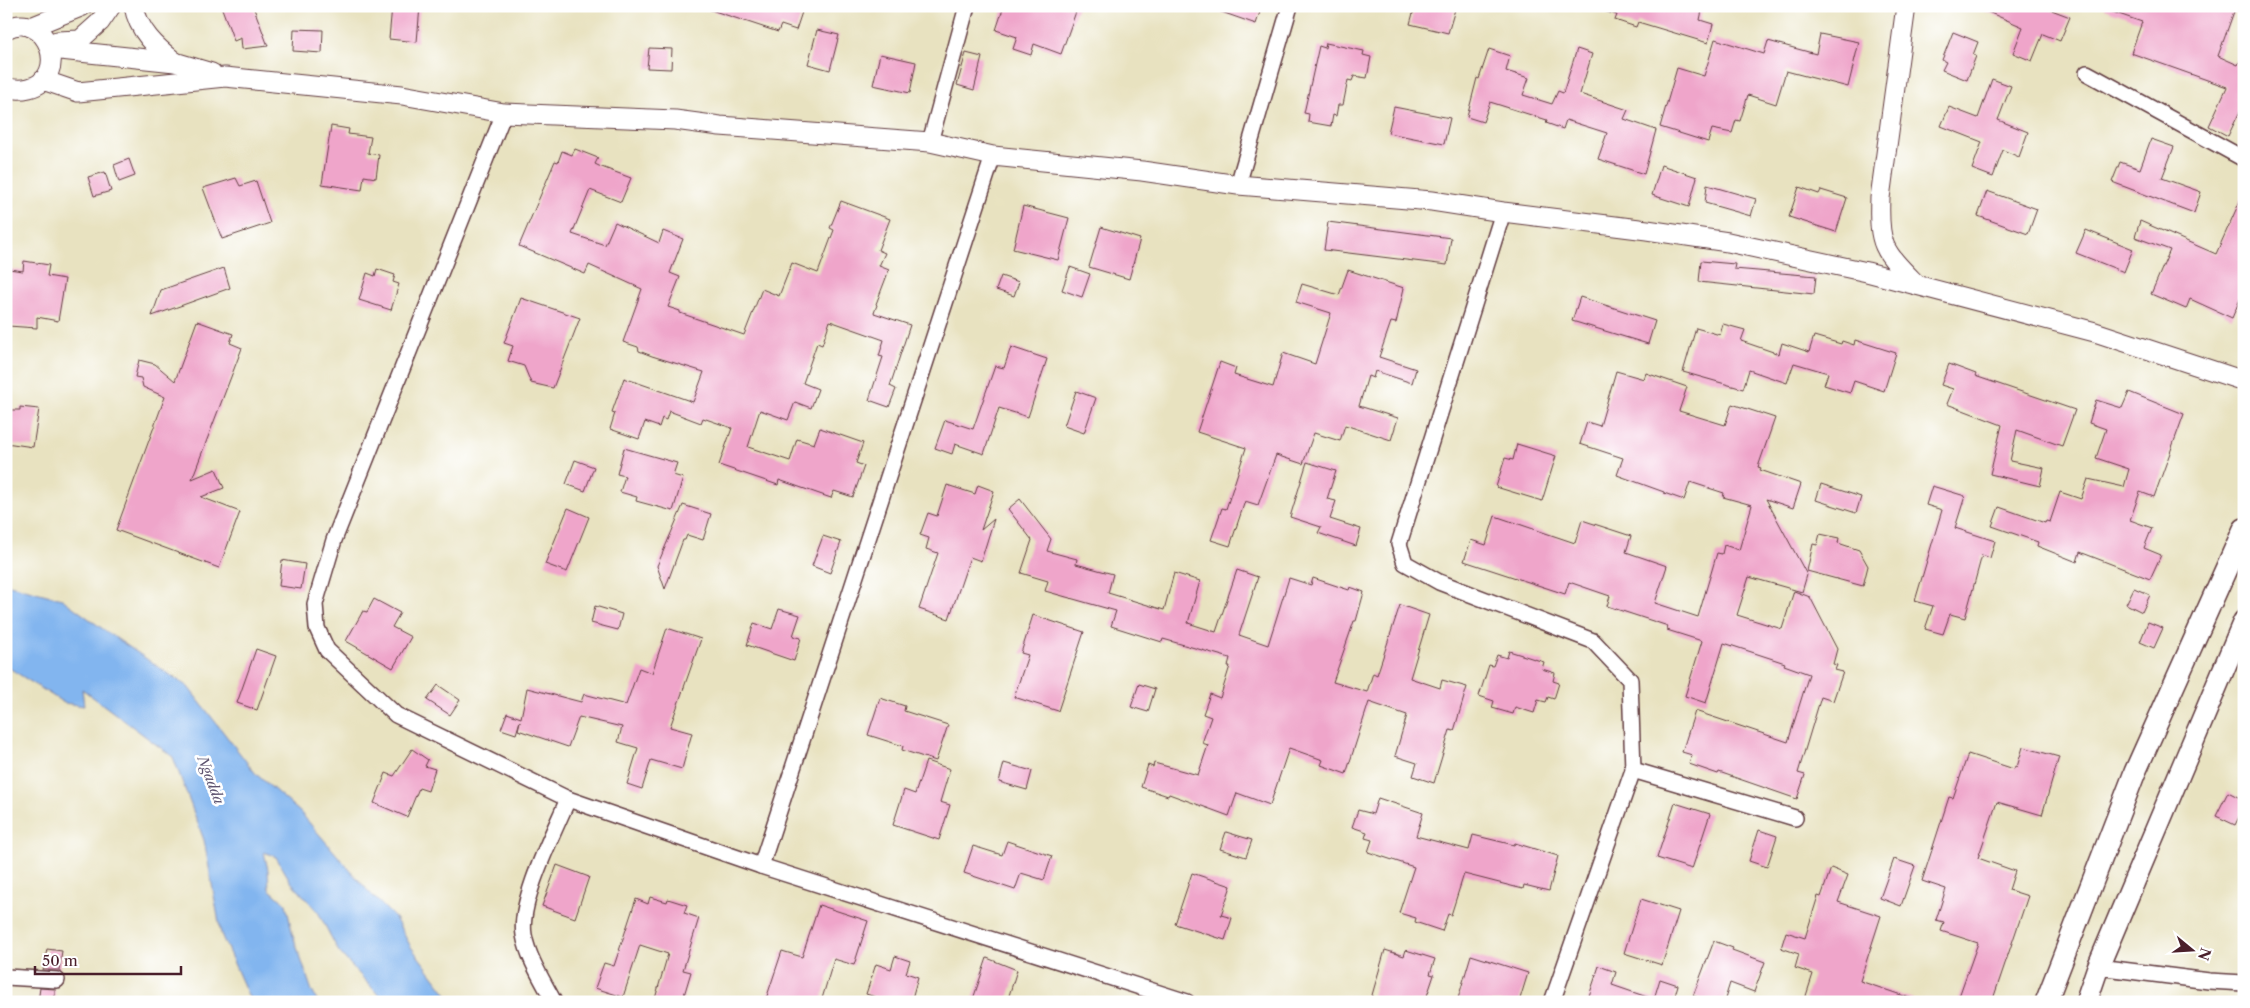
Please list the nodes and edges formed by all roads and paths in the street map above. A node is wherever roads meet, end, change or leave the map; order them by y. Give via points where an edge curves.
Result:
1 (83, 6) edge
2 (111, 6) edge
3 (134, 6) edge
4 (967, 6) edge
5 (1290, 6) edge
6 (1906, 6) edge
7 (8, 27) edge
8 (31, 27) junction
9 (49, 46) junction
10 (175, 62) junction
11 (2087, 73) dead end
12 (225, 77) junction
13 (42, 80) junction
14 (6, 86) edge
15 (504, 113) junction
16 (930, 142) junction
17 (993, 156) junction
18 (2244, 159) edge
19 (1238, 185) junction
20 (1503, 212) junction
21 (1918, 286) junction
22 (2244, 381) edge
23 (2244, 529) edge
24 (2244, 620) edge
25 (1633, 770) junction
26 (568, 799) junction
27 (1795, 818) dead end
28 (761, 866) junction
29 (2098, 967) junction
30 (6, 977) edge
31 (57, 980) dead end
32 (2244, 983) edge
33 (1164, 998) edge
34 (554, 1002) edge
35 (1187, 1002) edge
36 (1552, 1002) edge
37 (2046, 1002) edge
38 (2086, 1002) edge

1 - 8 street
2 - 9 street via 100,22 80,40
3 - 10 street via 143,30 155,46
4 - 16 street
5 - 19 street
6 - 21 street via 1880,198 1879,228 1883,245
7 - 8 street
8 - 9 street via 41,33
9 - 10 street
9 - 13 street via 50,65
10 - 12 street
11 - 18 street
12 - 13 street via 78,92
12 - 15 street via 402,94
13 - 14 street via 21,90
15 - 16 street via 675,120
15 - 26 street via 334,540 315,604 317,628 327,650 396,715
16 - 17 street
17 - 19 street via 1142,171
17 - 28 street
19 - 20 street via 1424,200
20 - 21 street via 1728,242 1830,263
20 - 25 street via 1399,544 1405,563 1439,582 1593,641 1630,680
21 - 22 street via 2095,332
23 - 37 main road via 2135,772
24 - 29 main road
25 - 27 street
25 - 36 street
26 - 28 street
26 - 34 street via 527,898 524,934 536,968
28 - 33 street
29 - 32 street
29 - 38 main road
30 - 31 street
33 - 35 street

